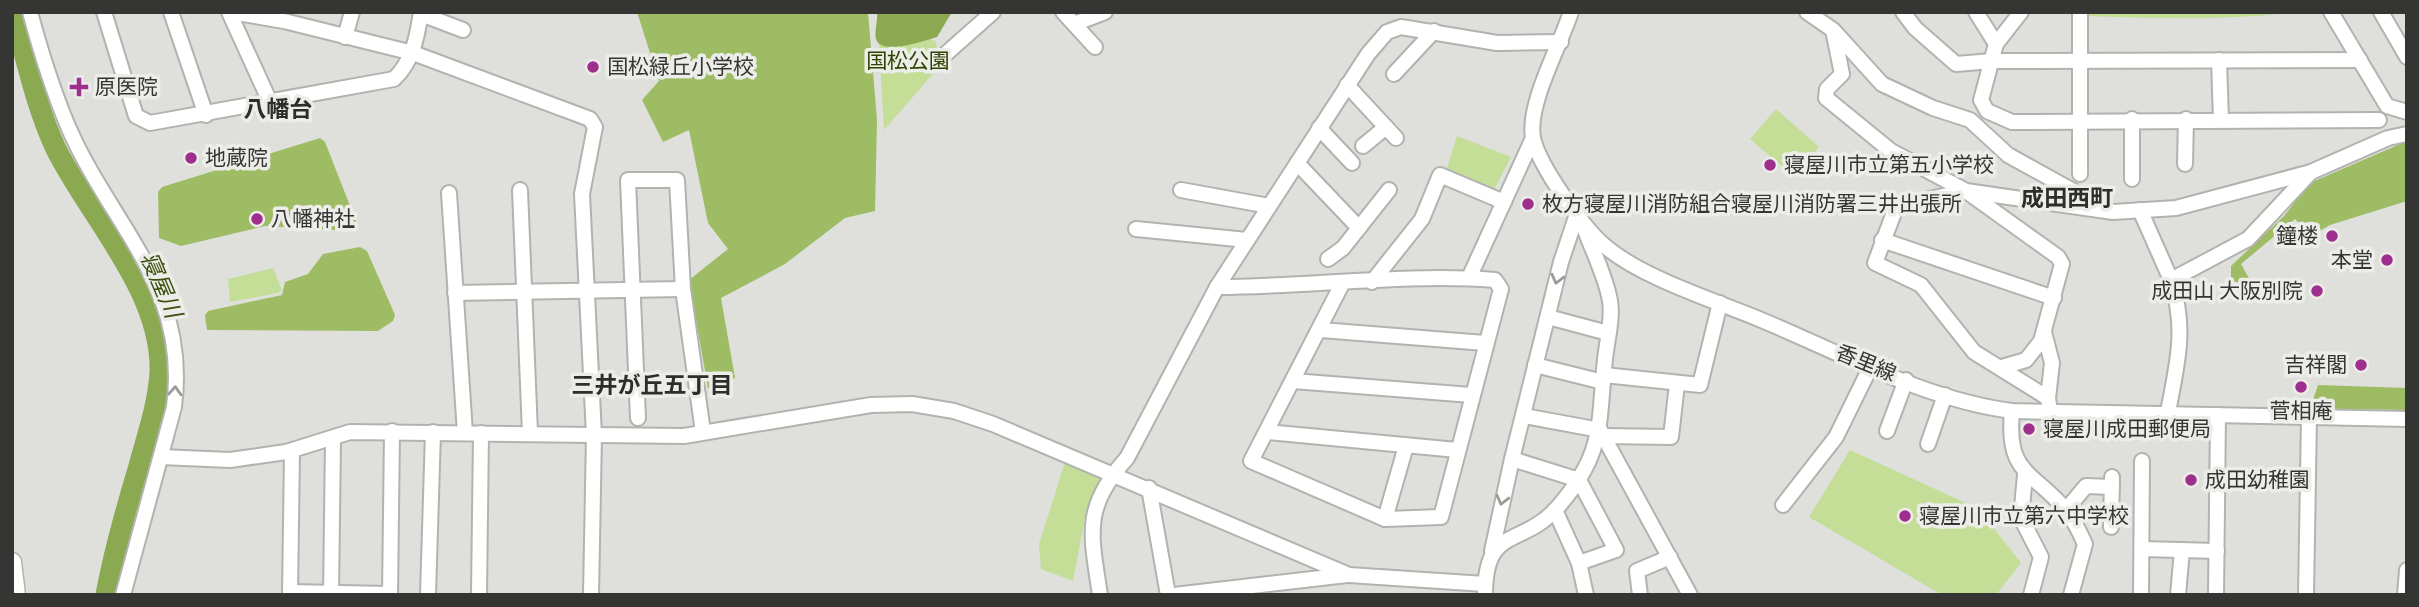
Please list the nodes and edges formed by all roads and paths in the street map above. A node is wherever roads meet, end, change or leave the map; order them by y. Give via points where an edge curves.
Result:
1 (30, 12) edge
2 (104, 12) edge
3 (170, 12) edge
4 (230, 12) edge
5 (352, 12) edge
6 (993, 12) edge
7 (1063, 12) edge
8 (1105, 12) edge
9 (1405, 12) edge
10 (1571, 12) edge
11 (1807, 12) edge
12 (1903, 12) edge
13 (1976, 12) edge
14 (2021, 12) edge
15 (2080, 12) edge
16 (2331, 12) edge
17 (2381, 12) edge
18 (421, 13) edge
19 (286, 17) edge
20 (1074, 24) junction
21 (1412, 27) junction
22 (463, 30) dead end
23 (1833, 30) junction
24 (1434, 31) junction
25 (345, 37) junction
26 (1562, 41) junction
27 (1996, 44) junction
28 (1095, 47) dead end
29 (413, 53) junction
30 (2407, 57) edge
31 (940, 59) dead end
32 (2220, 60) junction
33 (2360, 60) junction
34 (1992, 61) junction
35 (2079, 61) junction
36 (1394, 74) dead end
37 (1347, 85) junction
38 (270, 102) junction
39 (2388, 106) junction
40 (2407, 112) edge
41 (206, 115) junction
42 (2080, 119) junction
43 (2132, 120) junction
44 (2186, 120) junction
45 (2221, 120) junction
46 (2379, 120) junction
47 (1319, 128) junction
48 (2407, 134) edge
49 (1533, 138) junction
50 (2388, 138) junction
51 (1363, 146) dead end
52 (1297, 163) junction
53 (1352, 163) dead end
54 (2185, 164) dead end
55 (2311, 172) junction
56 (2080, 174) dead end
57 (2133, 179) dead end
58 (520, 190) dead end
59 (1181, 190) dead end
60 (1389, 190) dead end
61 (1966, 191) junction
62 (449, 193) dead end
63 (1504, 202) junction
64 (1269, 206) junction
65 (2140, 211) junction
66 (2113, 212) junction
67 (1580, 220) junction
68 (1359, 228) junction
69 (1136, 229) dead end
70 (1248, 240) junction
71 (1882, 240) junction
72 (1328, 259) dead end
73 (1469, 278) junction
74 (2171, 281) junction
75 (1372, 282) junction
76 (1342, 284) junction
77 (1217, 287) junction
78 (683, 289) junction
79 (631, 290) junction
80 (587, 291) junction
81 (525, 292) junction
82 (455, 293) junction
83 (2054, 298) junction
84 (1720, 303) junction
85 (1548, 317) junction
86 (1321, 330) junction
87 (2044, 332) junction
88 (1608, 333) junction
89 (1485, 343) junction
90 (1535, 365) junction
91 (1871, 366) junction
92 (2002, 367) junction
93 (1603, 378) junction
94 (1906, 380) junction
95 (1293, 381) junction
96 (1677, 384) junction
97 (1945, 395) junction
98 (1471, 396) junction
99 (2049, 405) junction
100 (2012, 411) junction
101 (2168, 412) junction
102 (2217, 415) junction
103 (1524, 416) junction
104 (2309, 417) junction
105 (638, 418) dead end
106 (2407, 419) edge
107 (392, 431) junction
108 (1887, 431) dead end
109 (433, 432) junction
110 (703, 432) junction
111 (1267, 432) junction
112 (465, 433) junction
113 (481, 433) junction
114 (530, 433) junction
115 (1602, 433) junction
116 (594, 435) junction
117 (332, 440) junction
118 (1928, 444) dead end
119 (1406, 446) junction
120 (1457, 450) junction
121 (292, 451) junction
122 (161, 457) junction
123 (1512, 459) junction
124 (2142, 461) dead end
125 (1113, 473) junction
126 (2025, 475) junction
127 (1579, 480) junction
128 (1149, 488) junction
129 (1783, 505) dead end
130 (1555, 510) junction
131 (2066, 510) junction
132 (1385, 519) junction
133 (2111, 527) dead end
134 (2142, 549) junction
135 (2182, 550) junction
136 (1492, 551) junction
137 (2217, 551) junction
138 (1670, 557) junction
139 (12, 562) edge
140 (1579, 563) junction
141 (2407, 570) edge
142 (1349, 575) junction
143 (1420, 588) edge
144 (1485, 590) edge
145 (1217, 592) edge
146 (290, 593) edge
147 (331, 594) edge
148 (390, 594) edge
149 (16, 595) edge
150 (123, 595) edge
151 (428, 595) edge
152 (479, 595) edge
153 (591, 595) edge
154 (1100, 595) edge
155 (1168, 595) edge
156 (1174, 595) edge
157 (1586, 595) edge
158 (1640, 595) edge
159 (1690, 595) edge
160 (2031, 595) edge
161 (2071, 595) edge
162 (2141, 595) edge
163 (2178, 595) edge
164 (2216, 595) edge
165 (2306, 595) edge
166 (2405, 595) edge

122 -> 1 street via 177,388 173,337 160,289 67,125
2 - 41 street via 136,116 150,123
3 - 41 street
4 - 19 street
4 - 38 street
5 - 25 street
6 - 31 street
7 - 20 street
8 - 20 street
9 - 21 street
10 - 26 street
11 - 23 street
12 - 34 street via 1956,64
13 - 27 street
14 - 27 street
15 - 35 street
16 - 33 street
17 - 30 street
18 - 22 street
18 - 29 street
19 - 25 street
20 - 28 street
21 - 24 street
21 - 37 street via 1387,32
23 - 61 street via 1842,74 1827,89 1826,98 1891,152
23 - 66 street via 1882,84 1970,120 2008,155
24 - 26 street via 1497,43
24 - 36 street
25 - 29 street
26 - 49 street via 1541,92
27 - 34 street
29 - 38 street via 394,79
29 - 80 street via 590,119 595,127 582,194
32 - 33 street
32 - 35 street
32 - 45 street
33 - 39 street
34 - 35 street
34 - 42 street via 1981,100 1987,111 2012,122
35 - 42 street
37 - 47 street
37 - 51 street via 1391,132
38 - 41 street
39 - 40 street
39 - 46 street
42 - 43 street
42 - 56 street
43 - 44 street
43 - 57 street
44 - 45 street
44 - 54 street
45 - 46 street
46 - 50 street
47 - 52 street
47 - 53 street
48 - 50 street
49 - 63 street
49 - 67 street, 香里線
50 - 55 street
52 - 64 street
52 - 68 street
55 - 65 street via 2176,208
55 - 74 street via 2248,239
58 - 81 street
59 - 64 street
60 - 68 street
61 - 66 street
61 - 71 street via 1902,205
61 - 83 street via 2057,257 2062,264
62 - 82 street
63 - 73 street
63 - 75 street via 1440,175 1422,219
64 - 70 street
65 - 66 street
65 - 74 street
67 - 84 street, 香里線 via 1607,249
67 -> 85 street
67 - 88 street via 1611,302
68 - 72 street
69 - 70 street
70 - 77 street
71 - 83 street
71 - 92 street via 1875,262 1921,285 1974,352
73 - 75 street
73 - 89 street via 1495,280 1501,289
74 - 101 street via 2180,307 2182,335
75 - 76 street
76 - 77 street
76 - 86 street
77 - 125 street via 1127,458
78 - 79 street
78 - 79 street via 677,180 628,180
78 - 110 street
79 - 80 street
79 - 105 street
80 - 81 street
80 - 116 street
81 - 82 street
81 - 114 street
82 - 112 street
83 - 87 street
84 - 91 street, 香里線
84 - 96 street via 1700,385
85 - 88 street
85 - 90 street
86 - 89 street
86 - 95 street
87 - 92 street via 2026,360
87 - 99 street via 2052,363
88 - 93 street
89 - 98 street
90 - 93 street
90 - 103 street
91 - 94 street, 香里線
91 - 129 street via 1836,438
92 - 99 street
93 - 96 street
93 - 115 street
94 - 97 street, 香里線
94 - 108 street
95 - 98 street
95 - 111 street
96 - 115 street via 1671,437
97 - 100 street, 香里線
97 - 118 street
98 - 120 street
99 - 100 street, 香里線
99 - 101 street, 香里線
100 - 126 street via 2012,446
101 - 102 street, 香里線
102 - 104 street, 香里線
102 - 137 street
103 - 115 street
103 - 123 street
104 - 106 street, 香里線
104 - 165 street
107 - 109 street
107 - 117 street via 350,432
107 - 148 street
109 - 112 street
109 - 151 street
110 - 116 street
110 - 125 street via 871,405 912,404 980,419
111 - 119 street
111 - 132 street via 1251,461
112 - 113 street
113 - 114 street
113 - 152 street
114 - 116 street
115 - 127 street
115 - 138 street
116 - 153 street
117 - 121 street
117 - 147 street
119 - 120 street
119 - 132 street
120 - 132 street via 1441,517
121 - 122 street via 230,460
121 - 146 street
122 - 150 street
123 - 127 street
123 -> 136 street
124 - 134 street
125 - 128 street
125 - 154 street via 1094,507 1091,536
126 - 131 street
126 - 160 street via 2021,518 2041,557
127 - 130 street
127 - 140 street via 1616,550
128 - 142 street
128 - 155 street
130 - 136 street
130 - 140 street
131 - 133 street via 2086,486 2112,482
131 - 161 street via 2085,544
134 - 135 street
134 - 162 street
135 - 137 street
135 - 163 street
136 - 144 street
137 - 164 street
138 - 158 street via 1637,571
138 - 159 street
139 - 149 main road
140 - 157 street
141 - 166 street
142 - 143 street
142 - 145 street
143 - 144 street
145 - 156 street
146 - 147 street
147 - 148 street

